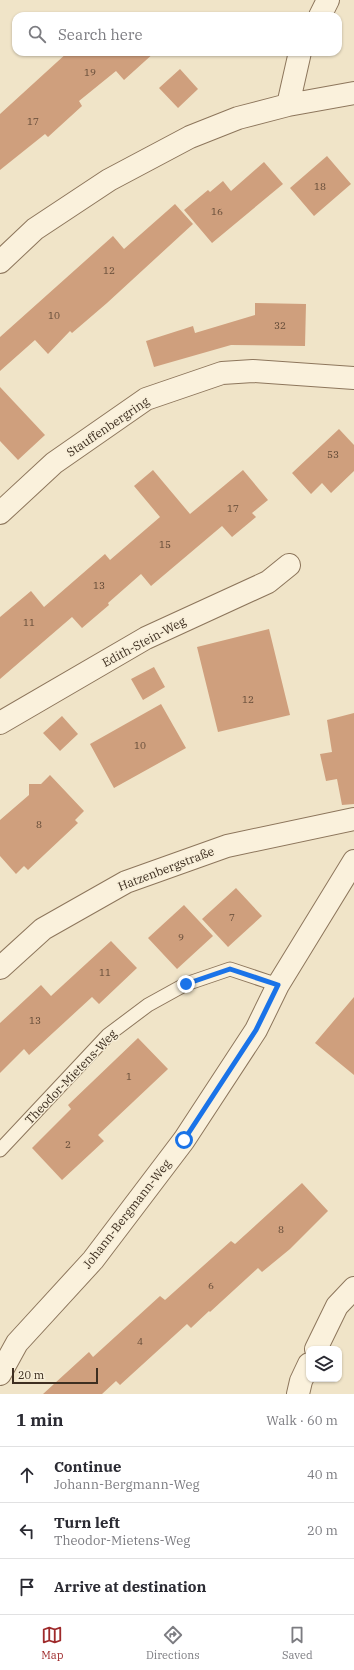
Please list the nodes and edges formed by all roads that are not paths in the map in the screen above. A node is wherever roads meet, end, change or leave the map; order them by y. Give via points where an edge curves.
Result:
1 (328, 0) edge
2 (322, 12) edge
3 (299, 56) edge
4 (354, 94) edge
5 (288, 105) junction
6 (0, 262) edge
7 (354, 378) edge
8 (0, 513) edge
9 (289, 565) dead end
10 (0, 723) edge
11 (354, 819) edge
12 (354, 861) edge
13 (0, 968) edge
14 (278, 985) junction
15 (0, 1150) edge
16 (354, 1288) edge
17 (317, 1346) edge
18 (306, 1371) edge
19 (0, 1374) edge
20 (298, 1394) edge

1 - 2 street
3 - 5 street
4 - 5 street
5 - 6 street via 238,118 190,137 109,180 36,229
7 - 8 street, Stauffenbergring via 253,371 222,373 146,399 54,463
9 - 10 street, Edith-Stein-Weg via 268,582 146,638
11 - 13 street, Hatzenbergstraße via 227,846 126,882 43,929
12 - 14 street, Johann-Bergmann-Weg
14 - 15 lane, Theodor-Mietens-Weg via 230,969 186,984 148,1005 108,1035
14 - 19 street, Johann-Bergmann-Weg via 256,1030 184,1140 93,1260 16,1343
16 - 17 street via 337,1306
18 - 20 street

